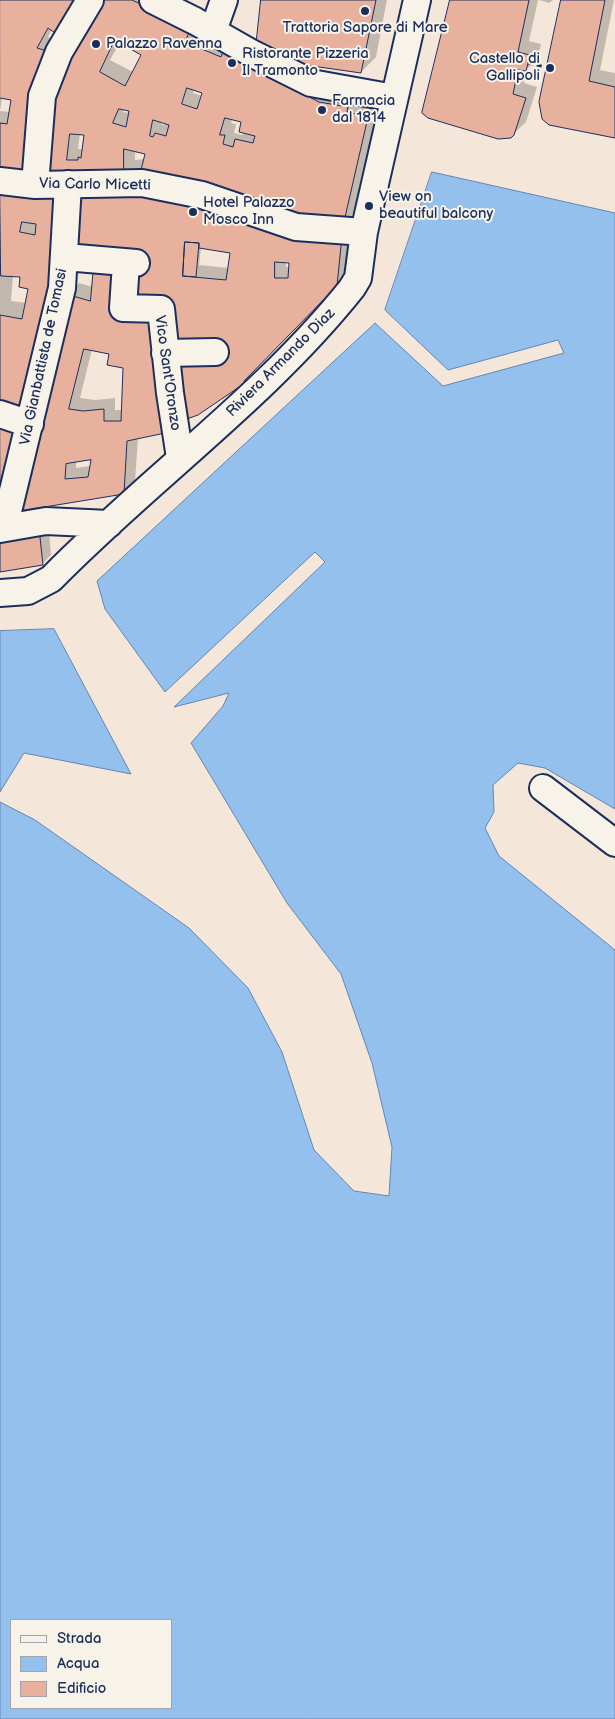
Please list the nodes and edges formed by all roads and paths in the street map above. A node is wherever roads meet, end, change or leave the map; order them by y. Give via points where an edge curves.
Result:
1 (90, 0) edge
2 (224, 0) edge
3 (417, 0) edge
4 (163, 3) edge
5 (213, 31) junction
6 (528, 63) dead end
7 (550, 68) dead end
8 (394, 98) junction
9 (0, 181) edge
10 (68, 184) junction
11 (35, 185) junction
12 (364, 232) junction
13 (65, 257) junction
14 (215, 352) dead end
15 (165, 353) junction
16 (0, 414) edge
17 (30, 424) junction
18 (180, 458) junction
19 (108, 524) junction
20 (2, 528) edge
21 (0, 593) edge
22 (543, 788) dead end
23 (615, 843) edge

1 - 11 street via 59,52 42,96
2 - 5 street
3 - 8 street, Riviera Armando Diaz
4 - 5 street
5 - 8 street via 311,83
6 - 7 path
8 - 12 street, Riviera Armando Diaz
9 - 11 street, Via Carlo Micetti
10 - 11 street, Via Carlo Micetti
10 - 12 street, Via Carlo Micetti via 142,183 202,195 296,227
10 - 13 street, Via Gianbattista de Tomasi
12 - 18 street, Riviera Armando Diaz via 358,278 330,316 256,391
13 - 15 street, Vico Sant'Oronzo via 131,263 122,308 161,309
13 - 17 street, Via Gianbattista de Tomasi via 62,288
14 - 15 street
15 - 18 street, Vico Sant'Oronzo
16 - 17 street
17 - 20 street, Via Gianbattista de Tomasi
18 - 19 street, Riviera Armando Diaz
19 - 20 street via 46,521
19 - 21 street, Riviera Armando Diaz via 51,579 28,591
22 - 23 street

